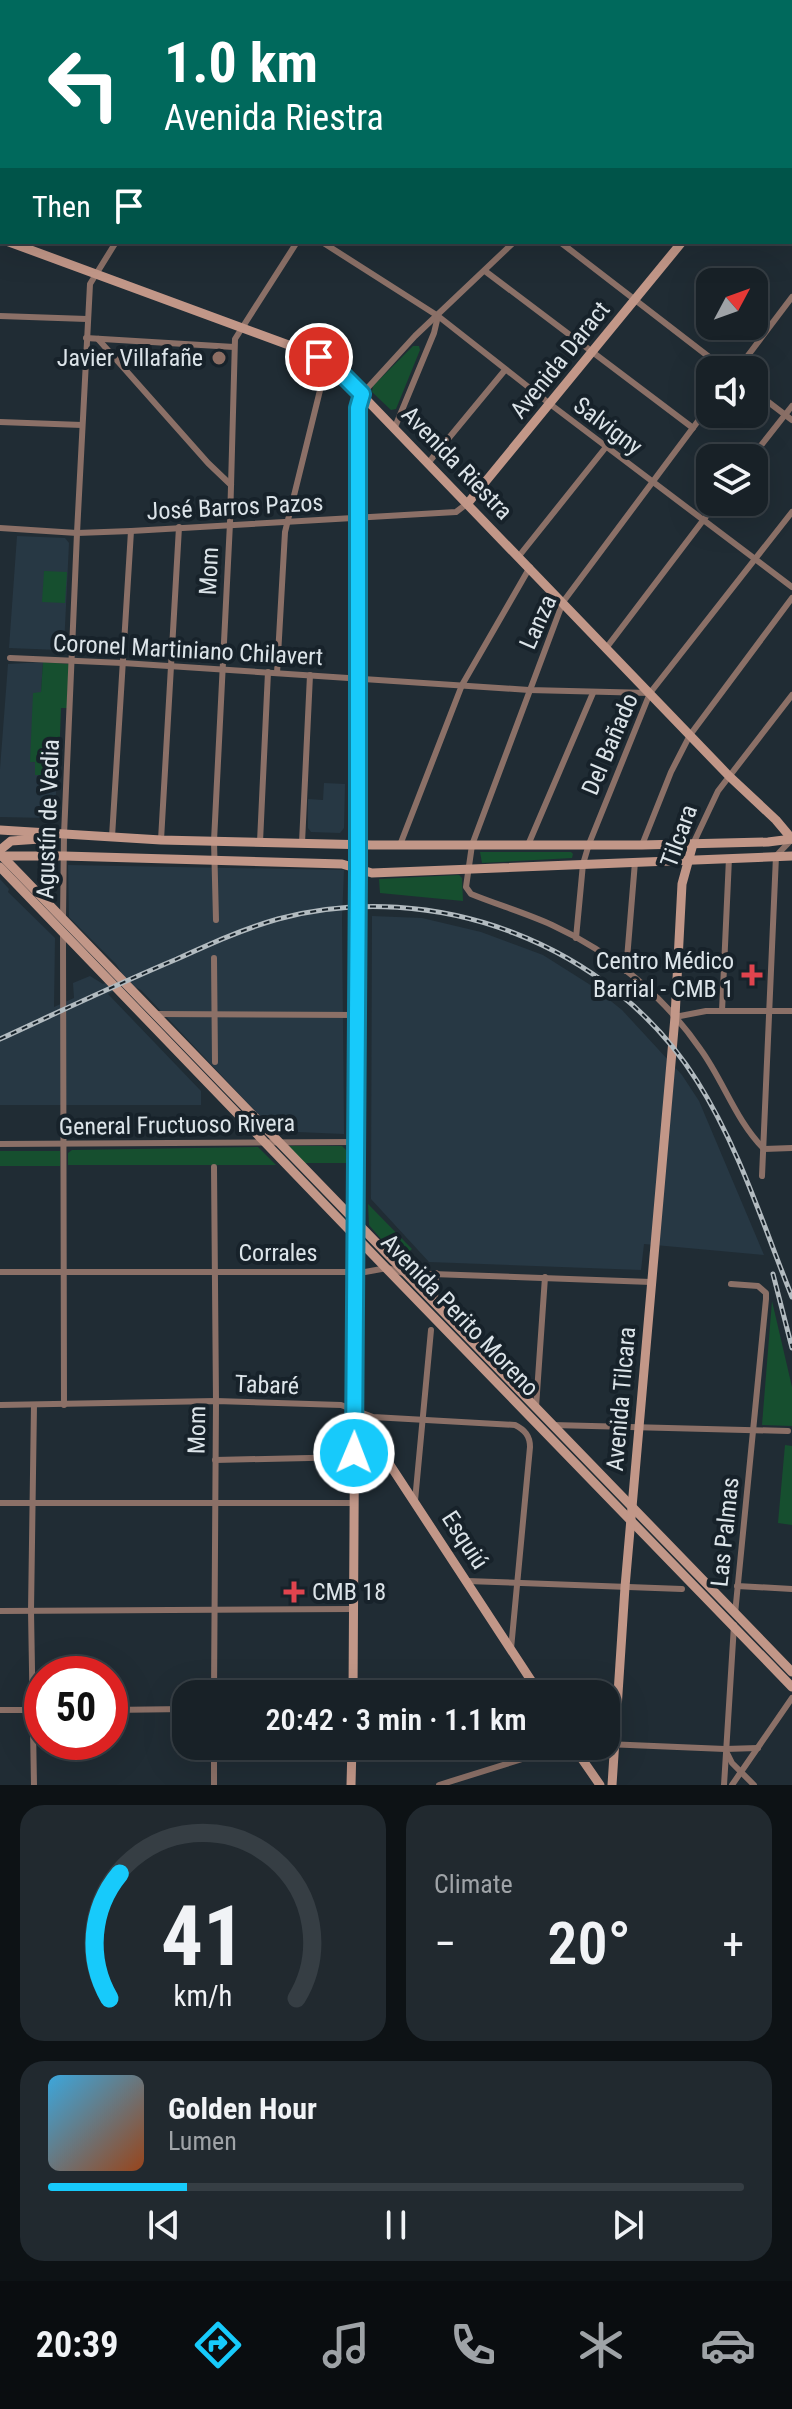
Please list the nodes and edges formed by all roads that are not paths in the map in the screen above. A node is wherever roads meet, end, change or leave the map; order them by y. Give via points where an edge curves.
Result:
1 (14, 244) edge
2 (115, 244) edge
3 (296, 244) edge
4 (325, 244) edge
5 (512, 244) edge
6 (563, 244) edge
7 (680, 244) edge
8 (485, 271) junction
9 (95, 274) junction
10 (792, 297) edge
11 (635, 300) junction
12 (0, 316) edge
13 (438, 316) junction
14 (87, 319) junction
15 (241, 328) junction
16 (86, 338) junction
17 (98, 339) junction
18 (234, 347) junction
19 (591, 353) junction
20 (708, 356) edge
21 (748, 356) edge
22 (327, 361) junction
23 (505, 370) junction
24 (362, 394) junction
25 (768, 402) edge
26 (550, 404) junction
27 (792, 406) edge
28 (785, 415) junction
29 (792, 420) edge
30 (0, 422) edge
31 (696, 424) edge
32 (82, 425) junction
33 (395, 427) junction
34 (693, 428) junction
35 (762, 444) edge
36 (606, 447) junction
37 (429, 462) junction
38 (652, 481) junction
39 (231, 485) junction
40 (468, 503) junction
41 (792, 512) edge
42 (706, 516) edge
43 (358, 518) junction
44 (703, 520) junction
45 (289, 521) junction
46 (230, 523) junction
47 (179, 527) junction
48 (0, 528) edge
49 (131, 531) junction
50 (77, 533) junction
51 (519, 556) junction
52 (756, 559) junction
53 (530, 567) junction
54 (792, 587) edge
55 (792, 598) edge
56 (563, 602) junction
57 (607, 647) junction
58 (10, 658) dead end
59 (72, 661) junction
60 (123, 663) junction
61 (170, 666) junction
62 (223, 669) junction
63 (268, 672) junction
64 (277, 673) junction
65 (310, 675) junction
66 (358, 678) junction
67 (462, 685) junction
68 (529, 690) junction
69 (593, 693) junction
70 (650, 693) junction
71 (792, 695) edge
72 (690, 735) junction
73 (729, 776) junction
74 (0, 830) edge
75 (61, 835) junction
76 (112, 837) junction
77 (792, 839) edge
78 (161, 840) junction
79 (214, 841) junction
80 (260, 842) junction
81 (302, 843) junction
82 (589, 844) junction
83 (693, 844) junction
84 (358, 845) junction
85 (400, 845) junction
86 (472, 845) junction
87 (528, 845) junction
88 (642, 845) junction
89 (0, 854) edge
90 (64, 856) junction
91 (776, 856) junction
92 (792, 856) edge
93 (729, 858) junction
94 (214, 860) junction
95 (687, 860) junction
96 (635, 862) junction
97 (583, 864) junction
98 (0, 867) edge
99 (358, 869) junction
100 (467, 870) junction
101 (63, 918) junction
102 (216, 920) dead end
103 (64, 934) junction
104 (576, 938) junction
105 (214, 958) dead end
106 (626, 971) junction
107 (722, 1011) junction
108 (770, 1011) junction
109 (792, 1011) edge
110 (153, 1014) junction
111 (214, 1014) junction
112 (357, 1015) junction
113 (675, 1017) junction
114 (215, 1062) dead end
115 (263, 1141) junction
116 (278, 1141) junction
117 (355, 1142) junction
118 (0, 1144) edge
119 (65, 1144) junction
120 (792, 1148) edge
121 (764, 1149) junction
122 (214, 1167) dead end
123 (762, 1176) dead end
124 (354, 1221) junction
125 (355, 1235) junction
126 (387, 1268) junction
127 (215, 1271) junction
128 (355, 1271) junction
129 (0, 1272) edge
130 (62, 1272) junction
131 (404, 1273) junction
132 (436, 1273) junction
133 (545, 1277) junction
134 (651, 1282) junction
135 (731, 1284) dead end
136 (435, 1302) junction
137 (431, 1330) dead end
138 (216, 1401) junction
139 (0, 1405) edge
140 (34, 1405) junction
141 (64, 1405) junction
142 (536, 1407) junction
143 (354, 1410) junction
144 (423, 1421) junction
145 (553, 1425) junction
146 (640, 1428) junction
147 (754, 1430) junction
148 (788, 1431) dead end
149 (376, 1440) junction
150 (354, 1455) junction
151 (215, 1460) junction
152 (415, 1501) junction
153 (0, 1503) edge
154 (32, 1503) junction
155 (354, 1503) junction
156 (214, 1504) junction
157 (632, 1506) junction
158 (631, 1522) junction
159 (467, 1581) junction
160 (517, 1584) junction
161 (737, 1586) junction
162 (625, 1587) junction
163 (682, 1589) dead end
164 (792, 1589) edge
165 (353, 1609) junction
166 (0, 1611) edge
167 (31, 1611) junction
168 (214, 1611) junction
169 (735, 1614) junction
170 (734, 1627) junction
171 (511, 1649) junction
172 (31, 1656) edge
173 (792, 1672) edge
174 (214, 1680) edge
175 (353, 1680) edge
176 (531, 1680) edge
177 (616, 1680) edge
178 (792, 1687) edge
179 (792, 1698) edge
180 (172, 1709) edge
181 (0, 1710) edge
182 (24, 1710) edge
183 (128, 1710) edge
184 (620, 1745) edge
185 (758, 1748) junction
186 (725, 1749) junction
187 (33, 1760) edge
188 (214, 1760) edge
189 (352, 1760) edge
190 (519, 1760) edge
191 (582, 1760) edge
192 (612, 1760) edge
193 (613, 1766) junction
194 (742, 1772) junction
195 (591, 1773) junction
196 (34, 1785) edge
197 (214, 1785) edge
198 (351, 1785) edge
199 (439, 1785) edge
200 (600, 1785) edge
201 (612, 1785) edge
202 (724, 1785) edge
203 (732, 1785) edge
204 (754, 1785) edge

1 - 9 main road, Avenida Riestra
2 - 9 street, Agustín de Vedia
3 - 15 street, Mom
4 - 13 street, Salvigny
5 - 8 street
6 - 11 street
7 - 11 main road, Avenida Daract
8 - 13 street
8 - 19 street
9 - 14 street, Agustín de Vedia
9 - 15 main road, Avenida Riestra
10 - 21 street
11 - 19 main road, Avenida Daract
11 - 20 street
12 - 14 street
13 - 23 street, Salvigny
13 - 24 street
13 - 33 street
14 - 16 street, Agustín de Vedia
15 - 18 street, Mom
15 - 22 main road, Avenida Riestra
16 - 17 street
16 - 32 street, Agustín de Vedia
17 - 18 street
17 - 39 street
18 - 39 street, Mom
19 - 26 main road, Avenida Daract
19 - 34 street
22 - 24 main road, Avenida Riestra
22 - 45 street
23 - 26 street, Salvigny
23 - 37 street
24 - 33 main road, Avenida Riestra
24 - 43 main road
25 - 28 street
26 - 36 street, Salvigny
26 - 40 main road, Avenida Daract
27 - 28 street
28 - 29 street
28 - 35 street
30 - 32 street
31 - 34 street, Lanza
32 - 50 street, Agustín de Vedia
33 - 37 main road, Avenida Riestra
34 - 38 street, Lanza
36 - 38 street, Salvigny
36 - 51 street
37 - 40 main road, Avenida Riestra
38 - 44 street, Salvigny
38 - 56 street, Lanza
39 - 46 street, Mom
40 - 43 street, José Barros Pazos via 456,512
40 - 51 main road, Avenida Riestra
41 - 52 street, Del Bañado
42 - 44 street
43 - 45 street, José Barros Pazos
43 - 66 main road
44 - 52 street, Salvigny
44 - 57 street
45 - 46 street, José Barros Pazos
45 - 64 street
46 - 47 street, José Barros Pazos
46 - 62 street, Mom
47 - 49 street, José Barros Pazos
47 - 61 street
48 - 50 street, José Barros Pazos
49 - 50 street, José Barros Pazos
49 - 60 street
50 - 59 street, Agustín de Vedia
51 - 53 main road, Avenida Riestra
52 - 54 street, Salvigny
52 - 70 street, Del Bañado
53 - 56 main road, Avenida Riestra
53 - 67 street
55 - 72 street
56 - 57 main road, Avenida Riestra
56 - 68 street, Lanza
57 - 70 main road, Avenida Riestra
58 - 59 street, Coronel Martiniano Chilavert
59 - 60 street, Coronel Martiniano Chilavert
59 - 75 street, Agustín de Vedia
60 - 61 street, Coronel Martiniano Chilavert
60 - 76 street
61 - 62 street, Coronel Martiniano Chilavert
61 - 78 street
62 - 63 street, Coronel Martiniano Chilavert
62 - 79 street, Mom
63 - 64 street, Coronel Martiniano Chilavert
63 - 80 street
64 - 65 street, Coronel Martiniano Chilavert
65 - 66 street, Coronel Martiniano Chilavert
65 - 81 street
66 - 67 street, Coronel Martiniano Chilavert
66 - 84 main road
67 - 68 street, Coronel Martiniano Chilavert
67 - 85 street
68 - 69 street, Coronel Martiniano Chilavert
68 - 86 street, Lanza
69 - 70 street, Coronel Martiniano Chilavert
69 - 87 street
70 - 72 main road, Avenida Riestra
70 - 82 street, Del Bañado
71 - 73 street, Tilcara
72 - 73 main road, Avenida Riestra
72 - 88 street
73 - 77 main road, Avenida Riestra
73 - 83 street, Tilcara
74 - 75 main road
75 - 76 main road
75 - 89 main road via 11,841
75 - 90 street, Agustín de Vedia
76 - 78 main road
77 - 83 main road
77 - 91 street
78 - 79 main road
79 - 80 main road
79 - 94 street, Mom
80 - 81 main road
81 - 84 main road
82 - 87 main road
82 - 88 main road
82 - 97 street, Del Bañado
83 - 88 main road
83 - 95 main road, Tilcara
84 - 85 main road
84 - 99 main road
85 - 86 main road
86 - 87 main road
86 - 100 street, Lanza
89 - 90 main road
89 - 101 main road, Avenida Perito Moreno
90 - 94 main road
90 - 101 street, Agustín de Vedia
91 - 92 main road
91 - 93 main road
91 - 108 street
93 - 95 main road
93 - 107 street
94 - 99 main road
94 - 102 street, Mom
95 - 96 main road
95 - 113 main road, Tilcara
96 - 97 main road
96 - 106 street
97 - 100 main road
97 - 104 street, Del Bañado
98 - 103 main road, Avenida Perito Moreno
99 - 100 main road
99 - 112 main road
100 - 104 street, Lanza via 471,894
101 - 103 street, Agustín de Vedia
101 - 110 main road, Avenida Perito Moreno
103 - 115 main road, Avenida Perito Moreno
103 - 119 street, Agustín de Vedia
104 - 106 street
105 - 111 street
106 - 113 street
107 - 108 street
107 - 113 street
108 - 109 street
108 - 121 street
110 - 111 street
110 - 116 main road, Avenida Perito Moreno
111 - 112 street
111 - 114 street
112 - 117 main road
113 - 121 street
113 - 134 main road, Avenida Tilcara
115 - 116 street, General Fructuoso Rivera
115 - 119 street, General Fructuoso Rivera
115 - 125 main road, Avenida Perito Moreno
116 - 117 street, General Fructuoso Rivera
116 - 124 main road, Avenida Perito Moreno
117 - 124 main road
118 - 119 street, General Fructuoso Rivera
119 - 130 street, Agustín de Vedia
120 - 121 street
121 - 123 street
122 - 127 street, Mom
124 - 125 main road
124 - 131 main road, Avenida Perito Moreno
125 - 126 main road, Avenida Perito Moreno
125 - 128 main road
126 - 128 street, Corrales
126 - 131 street, Corrales
126 - 158 main road, Avenida Perito Moreno
127 - 128 street, Corrales
127 - 130 street, Corrales
127 - 138 street, Mom
128 - 143 main road
129 - 130 street, Corrales
130 - 141 street, Agustín de Vedia
131 - 132 street, Corrales
131 - 136 main road, Avenida Perito Moreno
132 - 133 street, Corrales
132 - 136 street
133 - 134 street, Corrales
133 - 142 street
134 - 146 main road, Avenida Tilcara
135 - 147 street, Las Palmas via 758,1286 766,1293
136 - 142 main road, Avenida Perito Moreno
137 - 144 street
138 - 141 street, Tabaré
138 - 143 street, Tabaré via 341,1405
138 - 151 street, Mom
139 - 140 street, Tabaré
140 - 141 street, Tabaré
140 - 154 street
142 - 145 main road, Avenida Perito Moreno
143 - 144 street, Tabaré
143 - 149 main road, Esquiú
143 - 150 main road
144 - 152 street
144 - 160 street, Tabaré via 515,1425 527,1434
145 - 146 street
145 - 157 main road, Avenida Perito Moreno
146 - 147 street
146 - 157 main road, Avenida Tilcara
147 - 148 street
147 - 161 street, Las Palmas
149 - 150 main road via 364,1440
149 - 152 main road, Esquiú
150 - 151 street
150 - 155 main road
151 - 156 street, Mom
152 - 159 main road, Esquiú
153 - 154 street
154 - 156 street
154 - 167 street
155 - 156 street
155 - 165 main road
156 - 168 street, Mom
157 - 158 main road, Avenida Tilcara
157 - 169 main road, Avenida Perito Moreno
158 - 162 main road, Avenida Tilcara
158 - 170 main road, Avenida Perito Moreno
159 - 160 street
159 - 171 main road, Esquiú
160 - 162 street
160 - 171 street
161 - 164 street
161 - 169 street, Las Palmas
162 - 163 street
162 - 177 main road, Avenida Tilcara
165 - 168 street
165 - 175 main road
166 - 167 street
167 - 168 street
167 - 172 street
168 - 174 street, Mom
169 - 170 street, Las Palmas
169 - 173 main road, Avenida Perito Moreno
170 - 178 main road, Avenida Perito Moreno
170 - 186 street, Las Palmas
171 - 176 main road, Esquiú
179 - 185 street
180 - 183 street
181 - 182 street
184 - 186 street
185 - 186 street
185 - 194 street
186 - 194 street
186 - 202 street, Las Palmas
187 - 196 street
188 - 197 street
189 - 198 main road
190 - 199 street
191 - 195 main road
192 - 193 main road, Avenida Tilcara
193 - 195 main road
193 - 201 main road, Avenida Tilcara
194 - 203 street
194 - 204 street
195 - 200 main road

